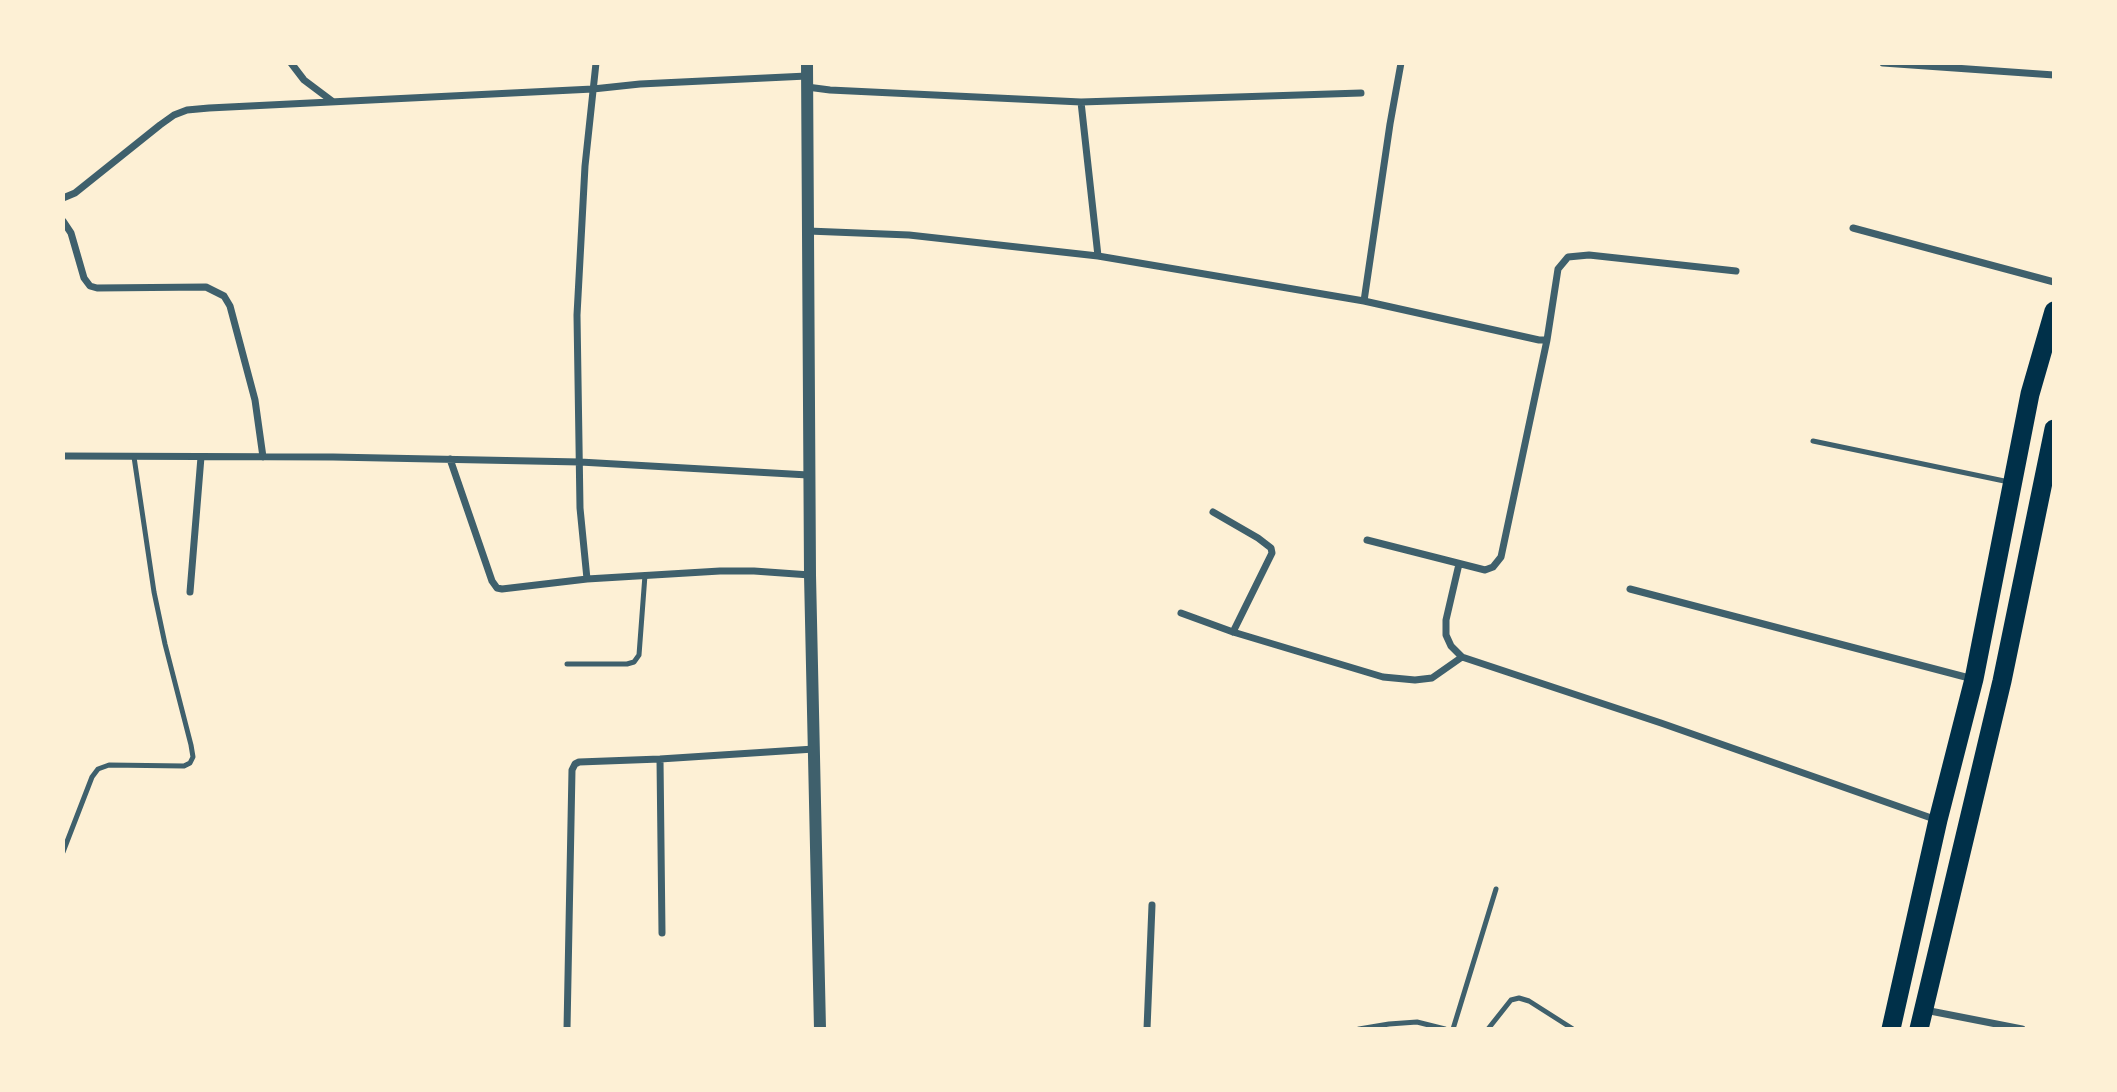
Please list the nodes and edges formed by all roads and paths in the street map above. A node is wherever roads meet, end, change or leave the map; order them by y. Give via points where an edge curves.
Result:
1 (291, 63) edge
2 (596, 63) edge
3 (1401, 63) edge
4 (1883, 63) edge
5 (807, 75) edge
6 (2054, 75) edge
7 (593, 89) junction
8 (1361, 93) dead end
9 (332, 102) junction
10 (1081, 102) junction
11 (63, 198) edge
12 (63, 221) edge
13 (1853, 228) dead end
14 (808, 231) junction
15 (1098, 256) junction
16 (1736, 271) dead end
17 (2054, 282) edge
18 (1364, 301) junction
19 (2053, 317) edge
20 (1548, 340) junction
21 (2054, 429) edge
22 (1813, 441) dead end
23 (63, 456) edge
24 (134, 457) junction
25 (201, 457) junction
26 (263, 457) junction
27 (450, 459) junction
28 (580, 462) junction
29 (808, 475) junction
30 (2012, 482) junction
31 (1213, 513) dead end
32 (1367, 540) dead end
33 (1459, 564) junction
34 (645, 575) junction
35 (810, 575) junction
36 (587, 579) junction
37 (1630, 589) dead end
38 (190, 592) dead end
39 (1181, 613) dead end
40 (1233, 632) junction
41 (1462, 657) junction
42 (567, 664) dead end
43 (1974, 679) junction
44 (814, 748) junction
45 (660, 759) junction
46 (1937, 820) junction
47 (63, 852) edge
48 (1924, 888) junction
49 (1496, 889) dead end
50 (1952, 893) junction
51 (1152, 905) dead end
52 (662, 933) dead end
53 (1922, 1019) edge
54 (567, 1029) edge
55 (820, 1029) edge
56 (1147, 1029) edge
57 (1359, 1029) edge
58 (1445, 1029) edge
59 (1453, 1029) edge
60 (1488, 1029) edge
61 (1573, 1029) edge
62 (1891, 1029) edge
63 (2022, 1029) edge

1 - 9 street
2 - 7 street
3 - 18 street
4 - 6 street
5 - 7 street
5 - 10 street via 830,90
5 - 14 street
7 - 9 street
7 - 28 street via 576,315
8 - 10 street
9 - 11 street via 187,110
10 - 15 street
12 - 26 street via 90,286 206,288 224,296 255,400
13 - 17 street
14 - 15 street via 909,235
14 - 29 street
15 - 18 street
16 - 20 street via 1588,255 1568,257 1559,269
18 - 20 street
19 - 30 highway via 2030,394
20 - 33 street via 1501,557 1485,570
21 - 50 highway
22 - 30 lane
23 - 24 street
24 - 25 street
24 - 47 lane via 154,592 193,757 184,766 109,765 97,769
25 - 26 street
25 - 38 street
26 - 27 street
27 - 28 street
27 - 36 street via 497,588
28 - 29 street
28 - 36 street
29 - 35 street
30 - 43 highway
31 - 40 street via 1271,548
32 - 33 street
33 - 41 street via 1446,635
34 - 35 street via 754,571
34 - 36 street
34 - 42 lane via 639,655 634,662
35 - 44 street
37 - 43 street
39 - 40 street
40 - 41 street via 1383,677 1432,678
41 - 46 street
43 - 46 highway
44 - 45 street
44 - 55 street
45 - 52 street
45 - 54 street via 579,762 572,770
46 - 48 highway
48 - 50 highway
48 - 62 highway
49 - 59 lane
50 - 53 highway
51 - 56 street
53 - 63 street
57 - 58 lane via 1417,1022
60 - 61 lane via 1511,1000 1519,998

